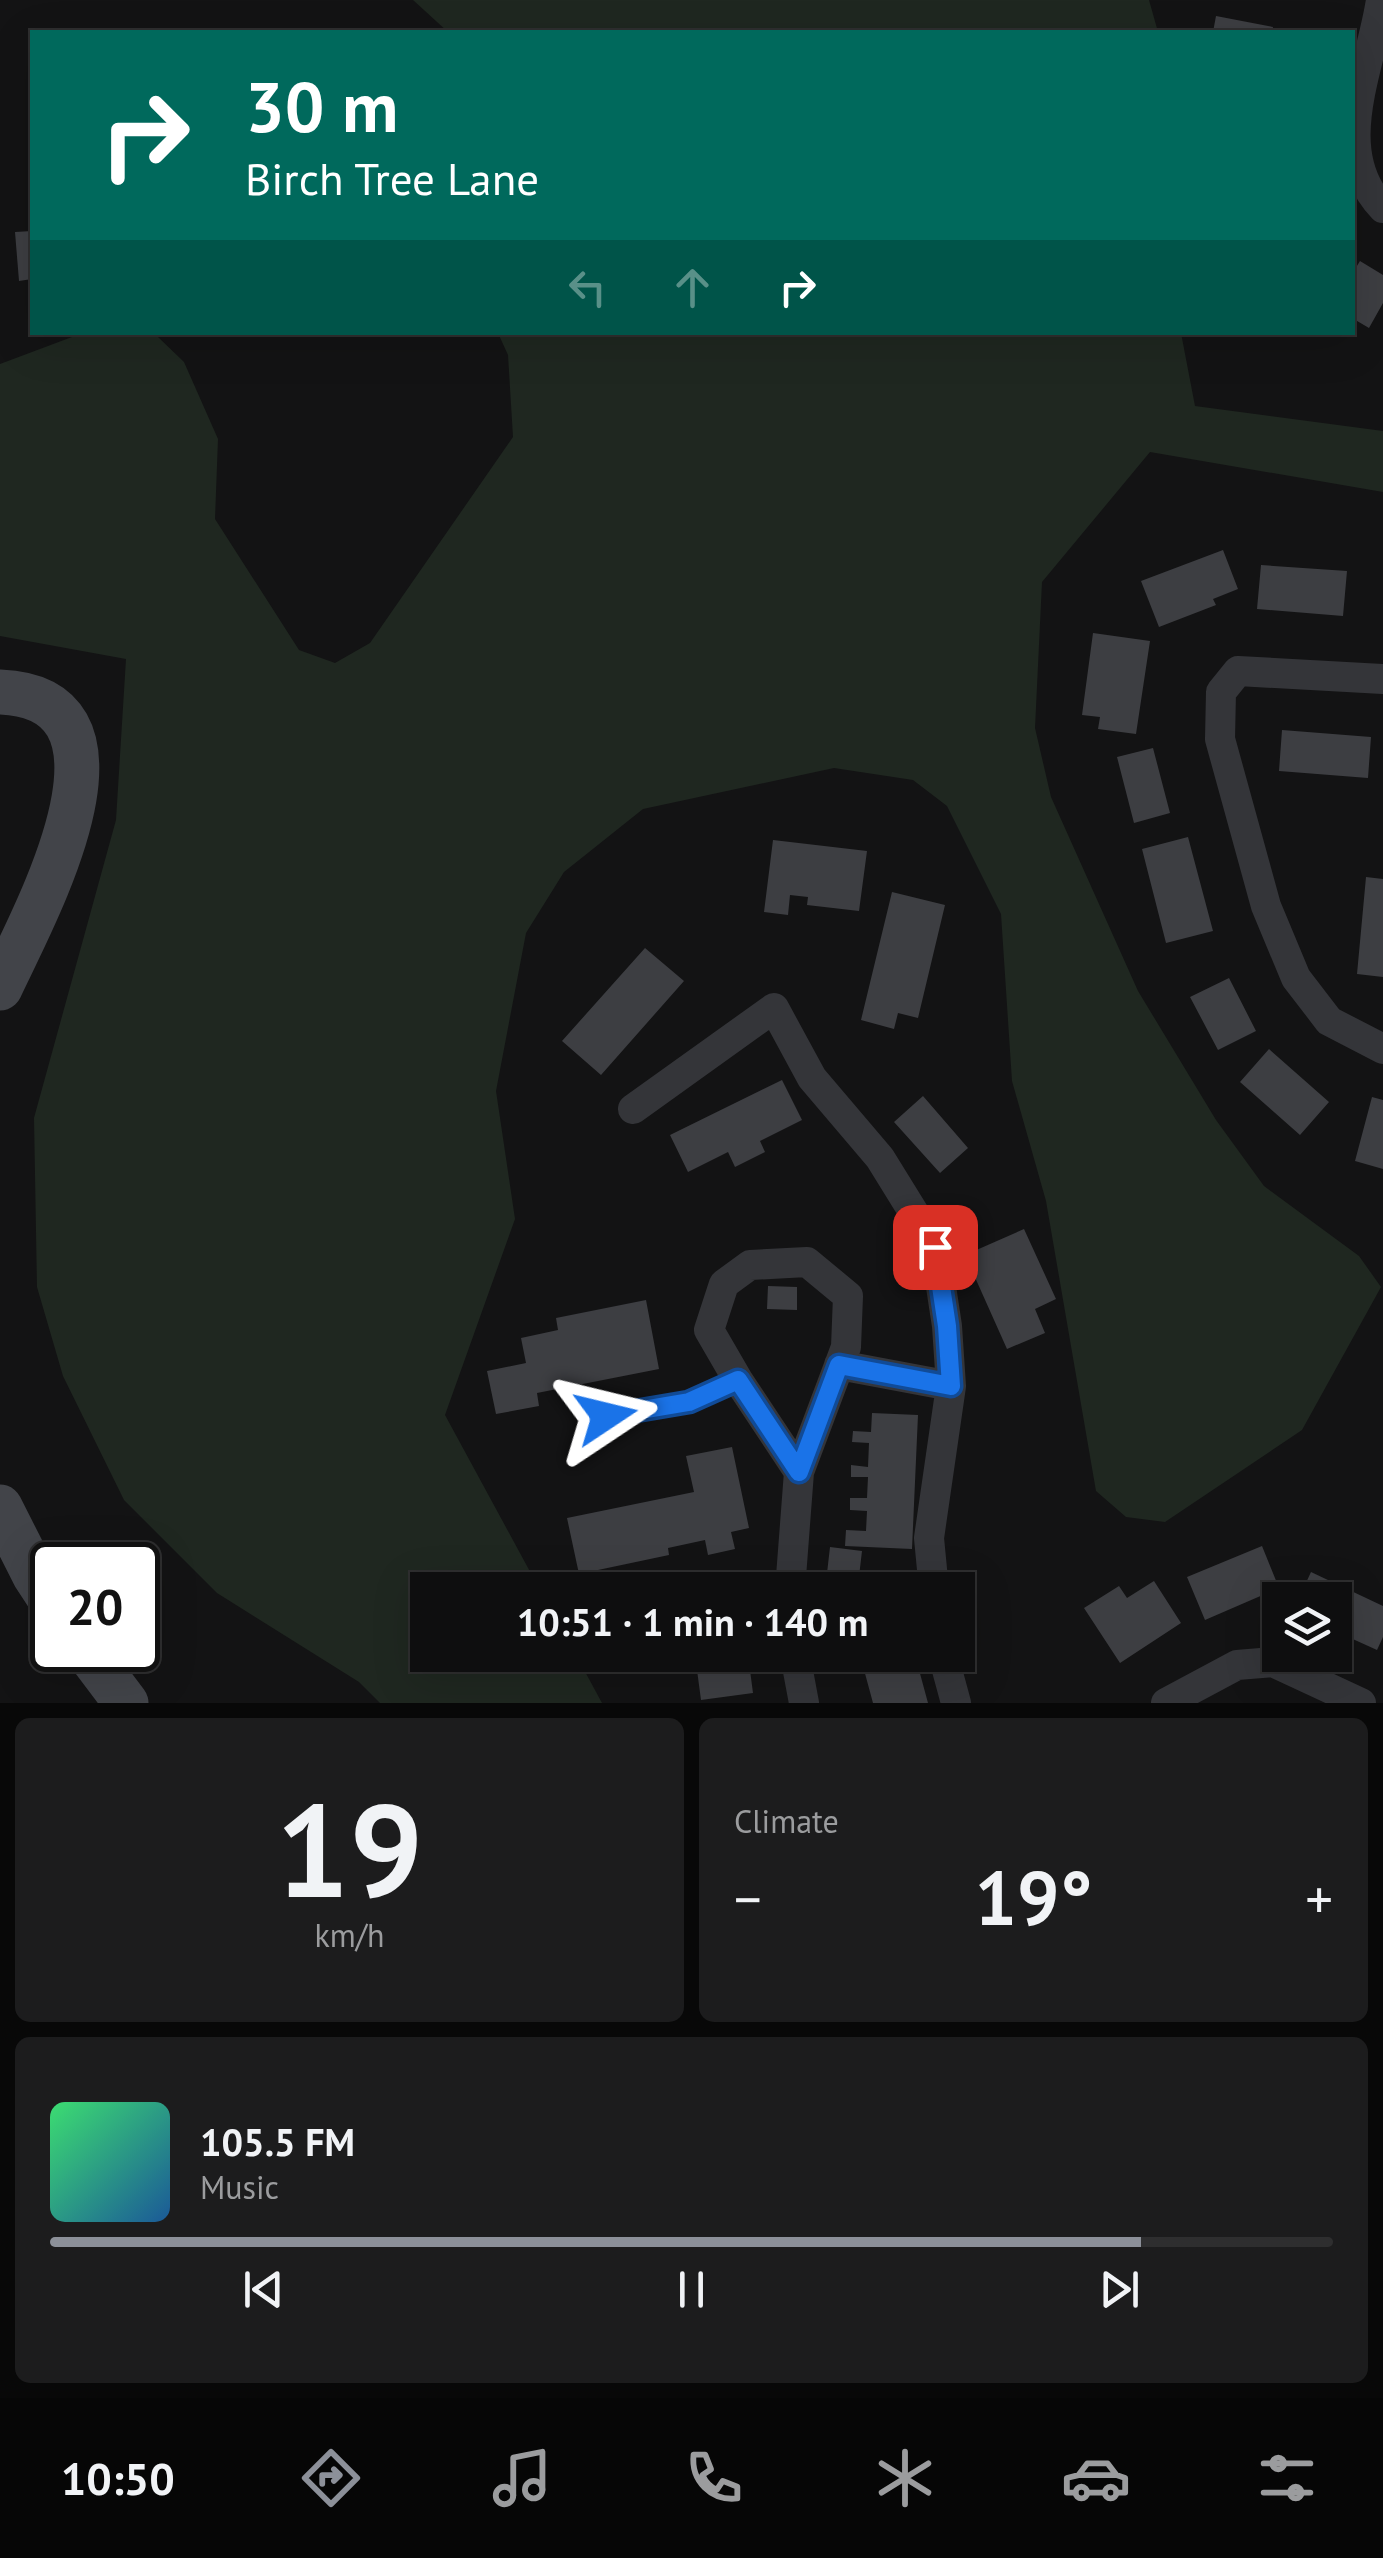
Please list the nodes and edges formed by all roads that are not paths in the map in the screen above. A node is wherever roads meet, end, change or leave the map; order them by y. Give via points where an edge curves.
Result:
1 (1381, 0) edge
2 (1355, 139) edge
3 (1355, 158) edge
4 (1383, 208) edge
5 (1383, 678) edge
6 (0, 692) edge
7 (0, 988) edge
8 (1383, 1049) edge
9 (633, 1109) dead end
10 (839, 1365) junction
11 (738, 1380) junction
12 (951, 1386) junction
13 (606, 1416) dead end
14 (799, 1472) junction
15 (0, 1507) edge
16 (30, 1568) edge
17 (791, 1572) edge
18 (932, 1572) edge
19 (103, 1672) edge
20 (798, 1672) edge
21 (948, 1672) edge
22 (126, 1703) edge
23 (804, 1703) edge
24 (956, 1703) edge
25 (1166, 1703) edge
26 (1361, 1703) edge

1 - 2 street
3 - 4 street
5 - 8 street via 1238,671 1221,692 1220,738 1266,906 1296,978 1329,1021
6 - 7 street via 42,701 66,718 76,760 75,804 51,878
9 - 12 street via 774,1008 812,1078 880,1158 935,1247
10 - 11 street via 848,1296 808,1262 750,1265 724,1284 709,1330
10 - 12 street
10 - 14 street
11 - 13 lane via 689,1402
11 - 14 street
12 - 18 street via 929,1538
14 - 17 street
15 - 16 street
19 - 22 street
20 - 23 street
21 - 24 street
25 - 26 street via 1237,1665 1273,1662

